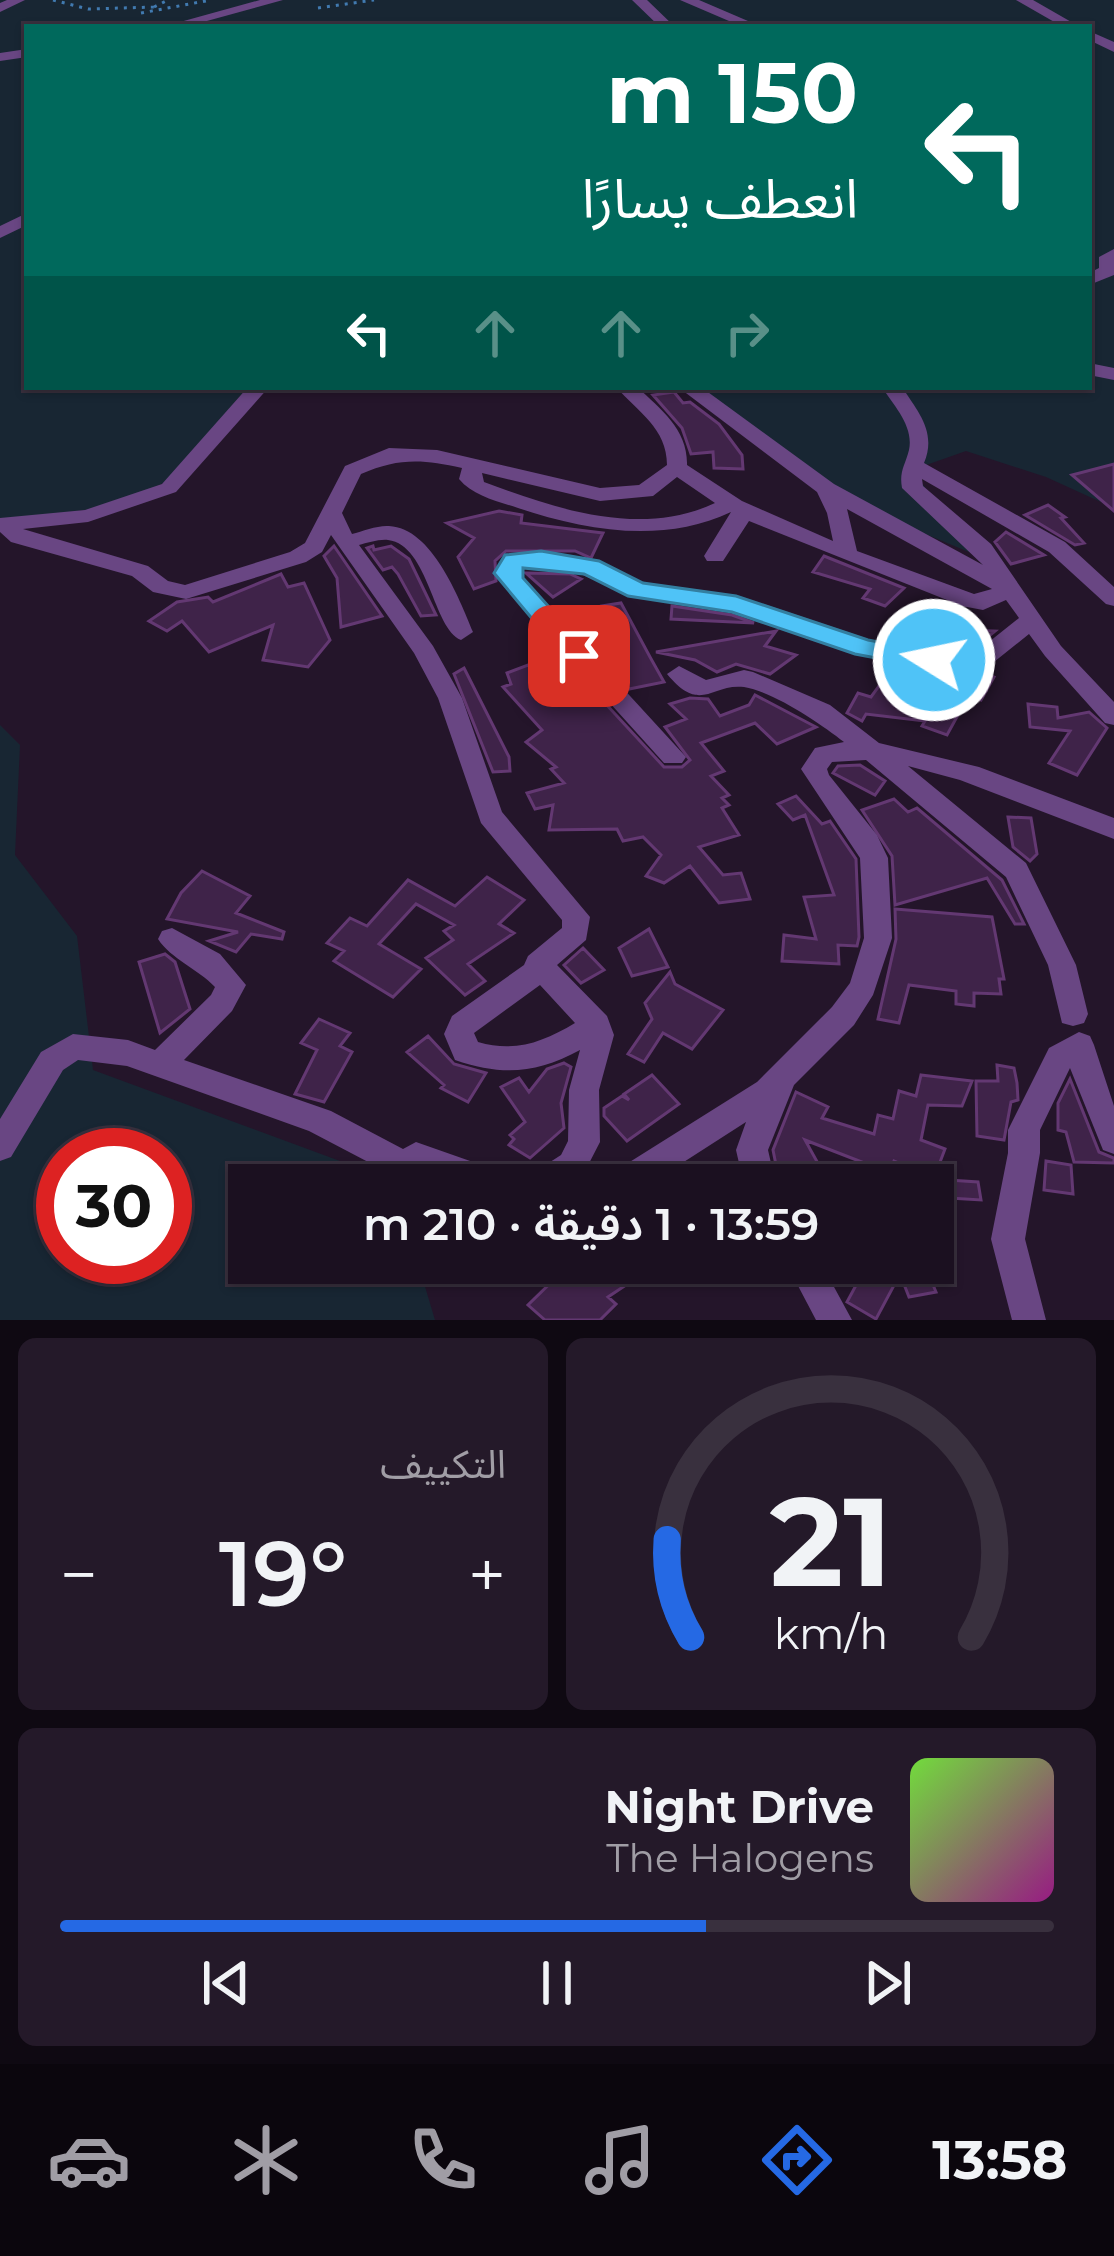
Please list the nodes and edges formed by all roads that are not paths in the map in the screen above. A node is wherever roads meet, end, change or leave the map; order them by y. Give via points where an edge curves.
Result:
1 (18, 0) edge
2 (639, 0) edge
3 (687, 0) edge
4 (1023, 0) edge
5 (267, 1) edge
6 (0, 8) edge
7 (181, 24) edge
8 (665, 24) edge
9 (747, 24) edge
10 (1067, 24) edge
11 (1114, 254) edge
12 (1092, 279) edge
13 (256, 390) edge
14 (630, 390) edge
15 (692, 390) edge
16 (894, 390) edge
17 (913, 465) junction
18 (473, 466) junction
19 (676, 467) junction
20 (826, 489) junction
21 (739, 506) junction
22 (331, 514) junction
23 (2, 525) edge
24 (345, 542) junction
25 (846, 551) junction
26 (715, 556) dead end
27 (1010, 589) junction
28 (1114, 599) edge
29 (1031, 620) junction
30 (461, 632) dead end
31 (679, 674) dead end
32 (1114, 717) edge
33 (870, 752) junction
34 (674, 757) dead end
35 (1114, 829) edge
36 (172, 939) dead end
37 (539, 970) junction
38 (1073, 1014) dead end
39 (596, 1025) junction
40 (160, 1064) junction
41 (779, 1080) junction
42 (1114, 1140) edge
43 (0, 1148) edge
44 (383, 1154) junction
45 (402, 1164) edge
46 (438, 1164) edge
47 (573, 1164) edge
48 (653, 1164) edge
49 (755, 1164) edge
50 (815, 1284) edge
51 (835, 1320) edge
52 (1029, 1320) edge

1 - 6 street
2 - 8 street
3 - 9 street
4 - 10 street
5 - 7 street
11 - 12 street via 1108,271
13 - 23 street via 169,488 88,516
14 - 19 street via 676,443
15 - 20 street
16 - 17 street via 919,430
17 - 27 street via 913,488 983,549
17 - 28 street via 1057,547
18 - 19 street via 620,494 656,486
18 - 21 street via 470,479 484,489 610,525
18 - 22 street via 404,453 374,457 343,479
19 - 21 street via 692,484
20 - 25 street
20 - 27 street
21 - 25 street
21 - 26 street
22 - 23 street via 314,547 298,557 186,592
22 - 24 street
24 - 30 street via 388,532 409,540 446,592
24 - 37 street via 425,651 461,722 490,816 576,917 576,932
25 - 27 street via 970,601
27 - 29 street
29 - 32 street
29 - 34 street via 986,656 934,660 864,648 736,604 637,590 590,567 514,561 507,573 513,582
31 - 33 street via 703,689 750,680 821,711
33 - 35 street via 962,772
33 - 38 street via 1016,870 1062,965
33 - 41 street via 824,754 814,769 874,858 876,952 843,1016
36 - 40 street via 231,985
37 - 39 street
37 - 39 street via 463,1025 466,1051 538,1059
39 - 47 street via 584,1142
40 - 43 street via 73,1047 52,1061
40 - 44 street via 330,1125
41 - 48 street
41 - 49 street via 753,1136
42 - 52 street via 1078,1045 1060,1057 1024,1130 1008,1239
44 - 45 street
44 - 46 street
50 - 51 street

